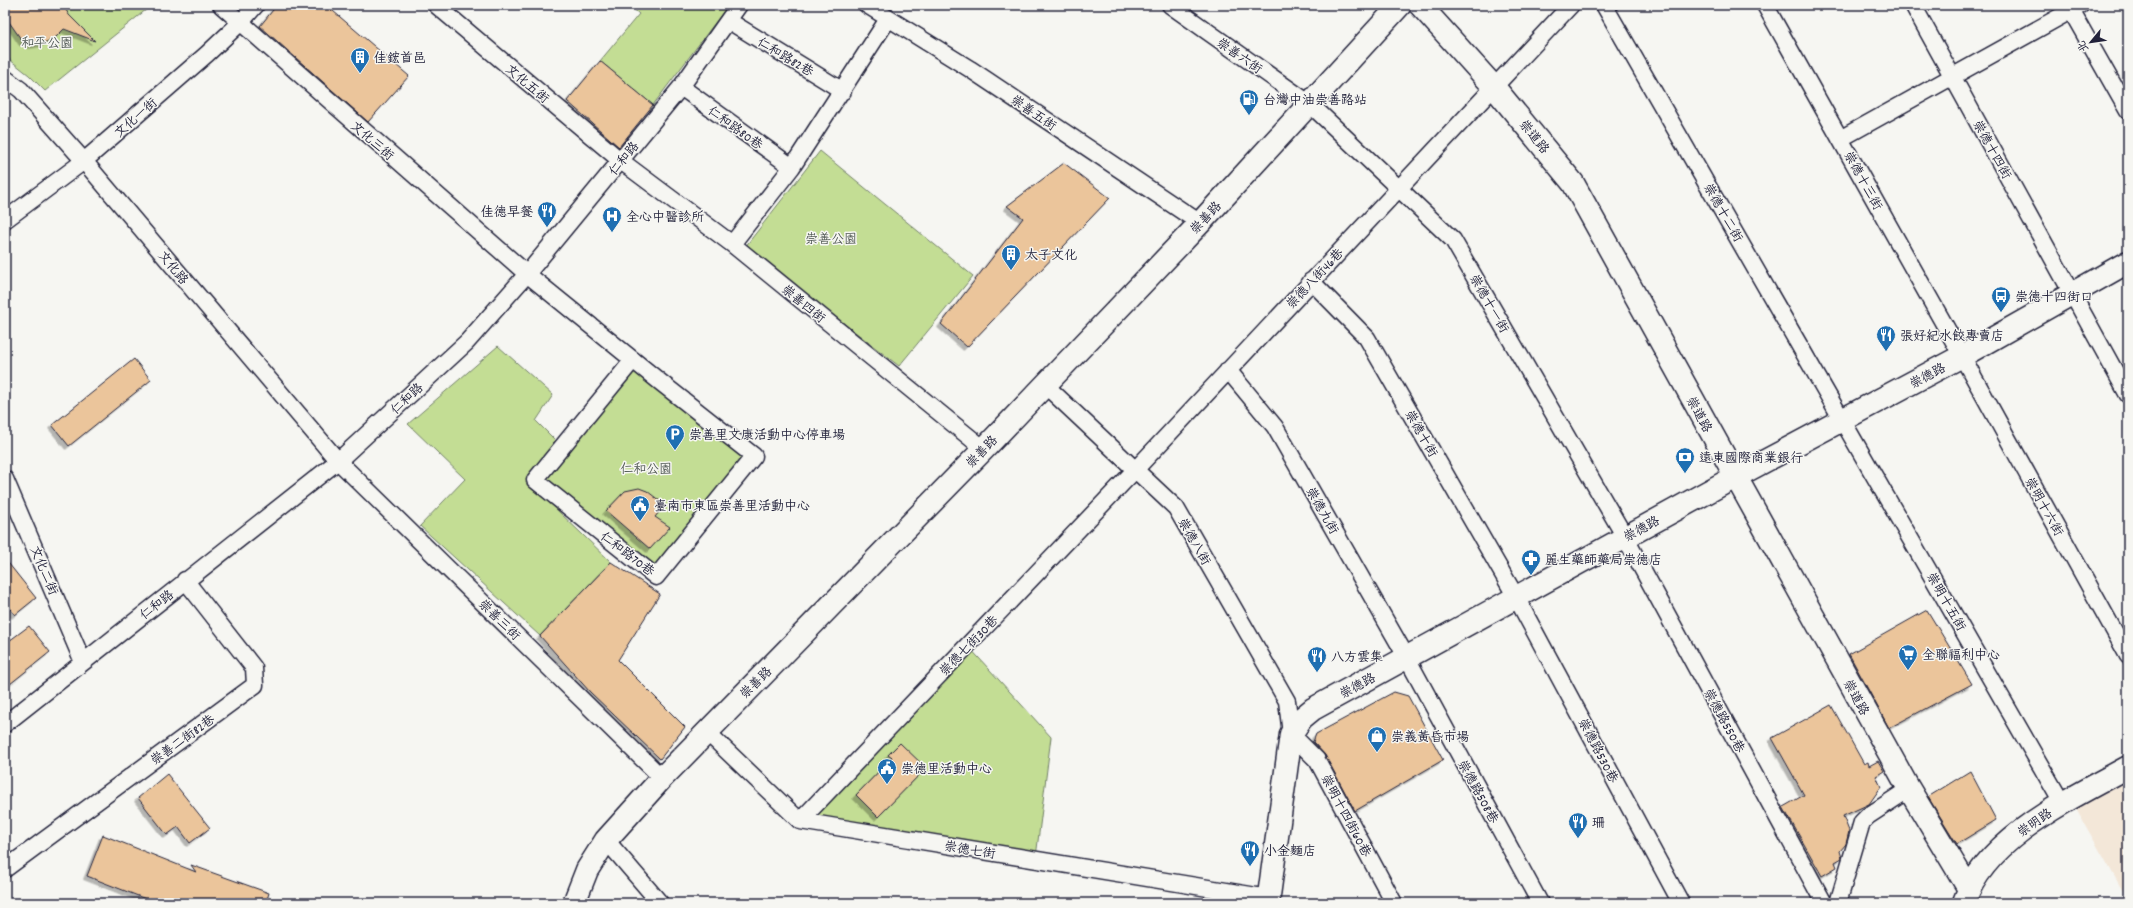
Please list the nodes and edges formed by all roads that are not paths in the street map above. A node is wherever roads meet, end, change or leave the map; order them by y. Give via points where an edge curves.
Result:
1 (221, 5) edge
2 (256, 5) edge
3 (436, 5) edge
4 (739, 5) edge
5 (867, 5) edge
6 (1170, 5) edge
7 (1420, 5) edge
8 (1571, 5) edge
9 (1604, 5) edge
10 (1765, 5) edge
11 (1913, 5) edge
12 (1395, 6) edge
13 (2074, 7) edge
14 (888, 19) junction
15 (729, 21) junction
16 (240, 23) junction
17 (1952, 76) junction
18 (5, 78) edge
19 (681, 87) junction
20 (1494, 87) junction
21 (843, 90) junction
22 (1310, 104) junction
23 (2128, 111) edge
24 (1840, 139) junction
25 (84, 161) junction
26 (621, 161) junction
27 (792, 167) junction
28 (1398, 188) junction
29 (5, 220) edge
30 (1200, 223) junction
31 (732, 244) junction
32 (2128, 262) edge
33 (527, 274) junction
34 (1311, 281) junction
35 (2072, 294) junction
36 (1962, 356) junction
37 (633, 360) junction
38 (1228, 370) junction
39 (1044, 384) junction
40 (2128, 395) edge
41 (1844, 420) junction
42 (984, 448) junction
43 (338, 461) junction
44 (1135, 470) junction
45 (1735, 477) junction
46 (5, 479) edge
47 (11, 509) edge
48 (1625, 537) junction
49 (185, 580) junction
50 (1516, 597) junction
51 (2128, 656) edge
52 (1407, 658) junction
53 (83, 662) junction
54 (5, 724) edge
55 (706, 731) junction
56 (1291, 734) junction
57 (2128, 767) edge
58 (662, 778) junction
59 (1909, 789) junction
60 (2062, 803) junction
61 (800, 821) junction
62 (606, 840) junction
63 (5, 869) edge
64 (1966, 896) edge
65 (1269, 900) edge
66 (574, 903) edge
67 (660, 903) edge
68 (1394, 903) edge
69 (1540, 903) edge
70 (1681, 903) edge
71 (1824, 903) edge
72 (1838, 903) edge

1 - 16 street, 文化三街
2 - 16 street, 文化一街
3 - 26 street, 文化五街
4 - 15 street, 仁和路
5 - 14 street, 崇善五街
6 - 22 street, 崇善六街
7 - 20 street, 崇道路
8 - 20 street, 崇德八街46巷
9 - 41 street, 崇德十二街
10 - 24 street, 崇德十三街
11 - 17 street, 崇德十四街
12 - 22 street, 崇善路
13 - 17 street
13 - 23 street
14 - 21 street
14 - 30 street, 崇善五街 via 970,69
15 - 19 street, 仁和路
15 - 21 street, 仁和路82巷
16 - 25 street, 文化一街
16 - 33 street, 文化三街
17 - 24 street
17 - 35 street, 崇德十四街
18 - 25 street, 文化路 via 21,90
19 - 26 street, 仁和路
19 - 27 street, 仁和路80巷
20 - 28 street, 崇德八街46巷
20 - 45 street, 崇道路 via 1573,183
21 - 27 street
22 - 28 street, 崇德十一街
22 - 30 street, 崇善路
24 - 36 street, 崇德十三街
25 - 29 street, 文化一街
25 - 43 street, 文化路
26 - 31 street, 崇善四街
26 - 33 street, 仁和路
27 - 31 street
28 - 34 street, 崇德八街46巷
28 - 48 street, 崇德十一街 via 1453,240
30 - 39 street, 崇善路
31 - 42 street, 崇善四街
32 - 35 street, 崇德路
33 - 37 street, 仁和路70巷
33 - 43 street, 仁和路 via 467,342
34 - 38 street, 崇德八街46巷
34 - 50 street, 崇德十街 via 1367,338
35 - 36 street, 崇德路
35 - 40 street, 崇德十四街
36 - 41 street, 崇德路
36 - 51 street, 崇明十六街
37 - 37 street, 仁和路70巷 via 535,480 656,577 754,456
38 - 44 street, 崇德八街46巷
38 - 52 street, 崇德九街 via 1275,427
39 - 42 street, 崇善路
39 - 44 street, 崇德八街
41 - 45 street, 崇德路
41 - 60 street, 崇明十五街
42 - 55 street, 崇善路
43 - 49 street, 仁和路
43 - 58 street, 崇善三街
44 - 56 street, 崇德八街 via 1176,508 1287,701
44 - 61 street, 崇德七街30巷
45 - 48 street, 崇德路
45 - 59 street, 崇道路
46 - 47 street, 文化二街
47 - 53 street, 文化二街
48 - 50 street, 崇德路
48 - 71 street, 崇德路550巷
49 - 53 street, 仁和路
49 - 63 street, 崇善二街82巷 via 254,668 255,685
50 - 52 street, 崇德路
50 - 70 street, 崇德路530巷
52 - 56 street, 崇德路 via 1313,709 1302,718
52 - 69 street, 崇德路508巷
53 - 54 street, 仁和路
55 - 58 street, 崇善路
55 - 61 street
56 - 65 street, 崇德路
56 - 68 street, 崇明十四街60巷 via 1317,760
57 - 60 street, 崇明路
58 - 62 street, 崇善路
59 - 64 street, 崇道路
59 - 72 street via 1862,822
60 - 64 street, 崇明路 via 2029,824 2005,844
61 - 65 street, 崇德七街
62 - 66 street, 崇善路 via 587,870
62 - 67 street

